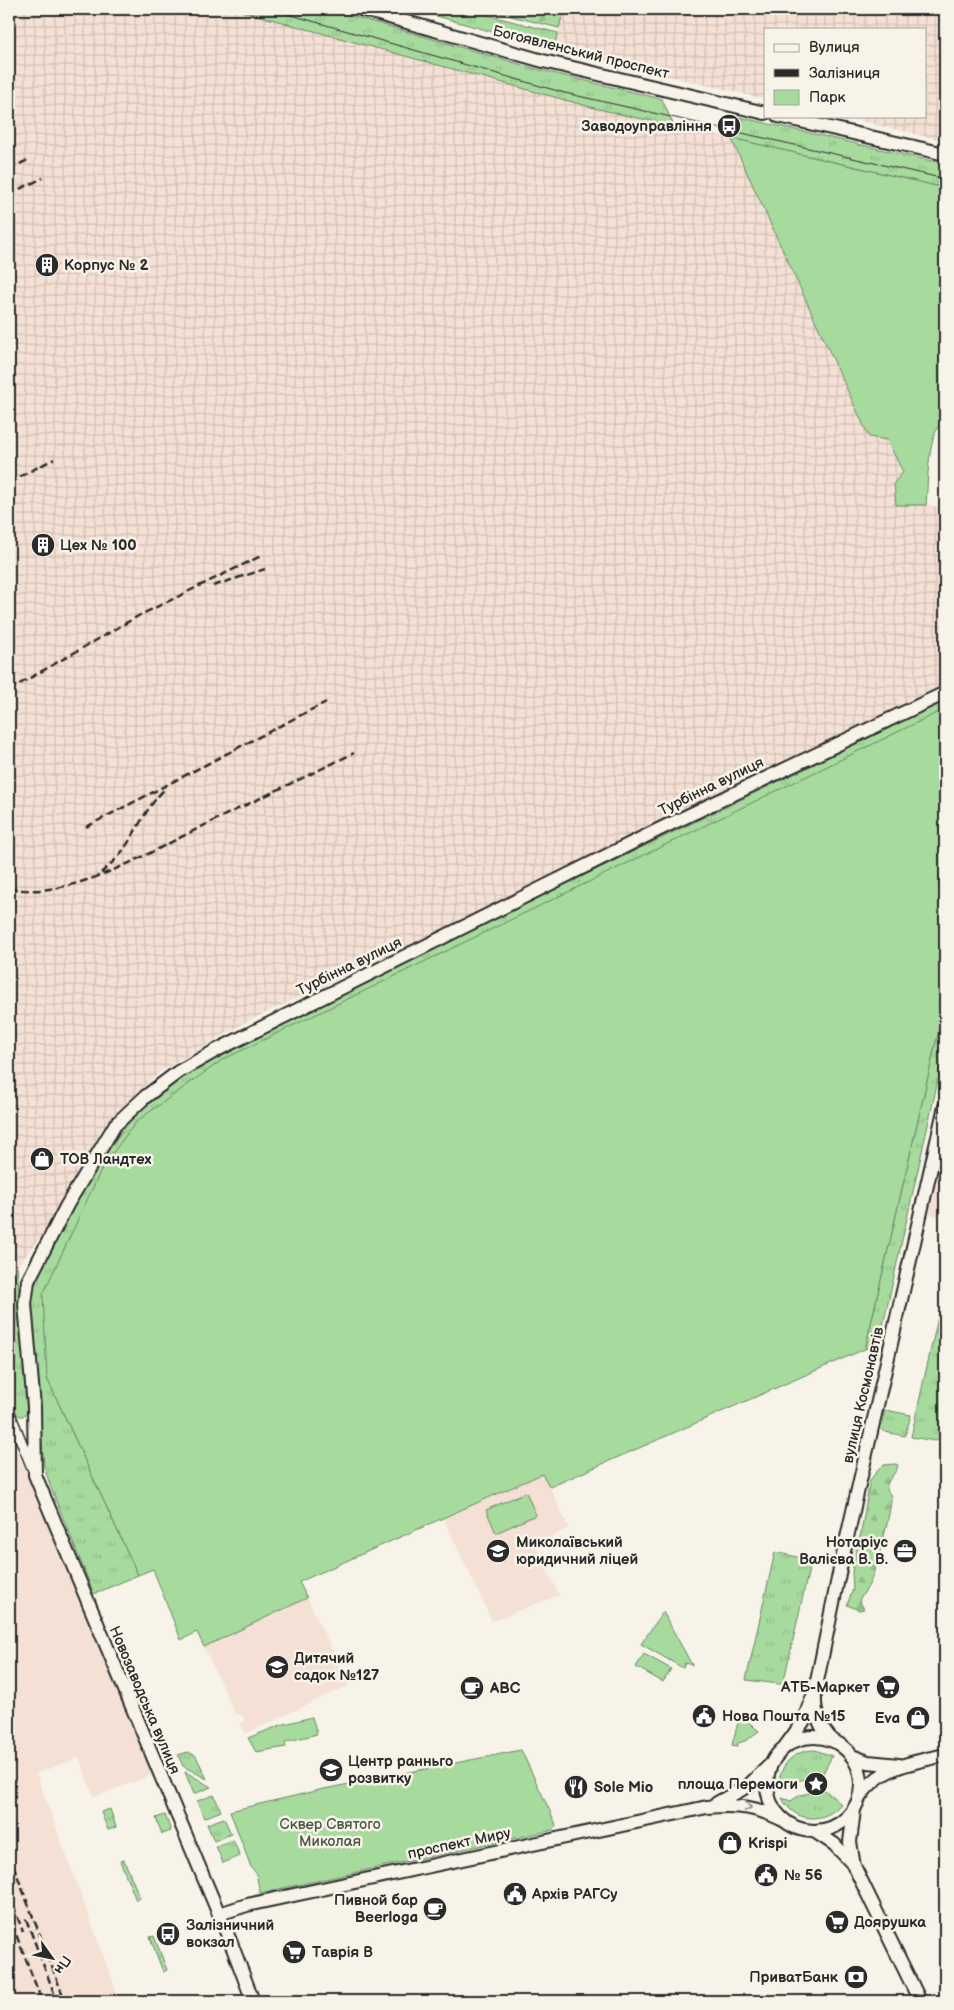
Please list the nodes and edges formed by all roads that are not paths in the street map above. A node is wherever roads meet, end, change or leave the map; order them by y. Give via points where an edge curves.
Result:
1 (360, 9) edge
2 (764, 113) edge
3 (787, 118) edge
4 (945, 154) edge
5 (945, 693) edge
6 (945, 1106) edge
7 (9, 1411) edge
8 (36, 1475) junction
9 (815, 1691) junction
10 (835, 1742) junction
11 (784, 1748) junction
12 (852, 1756) junction
13 (945, 1756) edge
14 (773, 1762) junction
15 (904, 1765) junction
16 (856, 1804) junction
17 (708, 1807) junction
18 (785, 1821) junction
19 (814, 1831) junction
20 (854, 1866) junction
21 (219, 1914) junction
22 (253, 2001) edge
23 (920, 2001) edge

1 - 2 main road, Богоявленський проспект via 552,63
3 - 4 main road
5 - 8 main road, Турбінна вулиця via 662,828 217,1050 145,1096 115,1124 66,1205 28,1281 25,1304
6 - 9 main road, вулиця Космонавтів
7 - 8 street, Новозаводська вулиця
8 - 21 main road, Новозаводська вулиця
9 - 10 main road, вулиця Космонавтів via 817,1716
9 - 11 main road, вулиця Космонавтів via 803,1722
10 - 11 main road via 808,1738
10 - 12 main road
11 - 14 main road
12 - 15 main road via 868,1762
12 - 16 main road via 860,1777
13 - 15 main road
14 - 17 main road, проспект Миру via 748,1786
14 - 18 main road via 767,1781 768,1794 776,1812
15 - 16 main road via 872,1781
16 - 19 main road via 840,1823
16 - 20 main road via 850,1836
17 -> 18 main road, проспект Миру via 749,1807
17 - 21 main road, проспект Миру via 256,1903
18 - 19 main road
19 - 20 main road via 834,1844
20 - 23 main road
21 - 22 main road, Новозаводська вулиця

